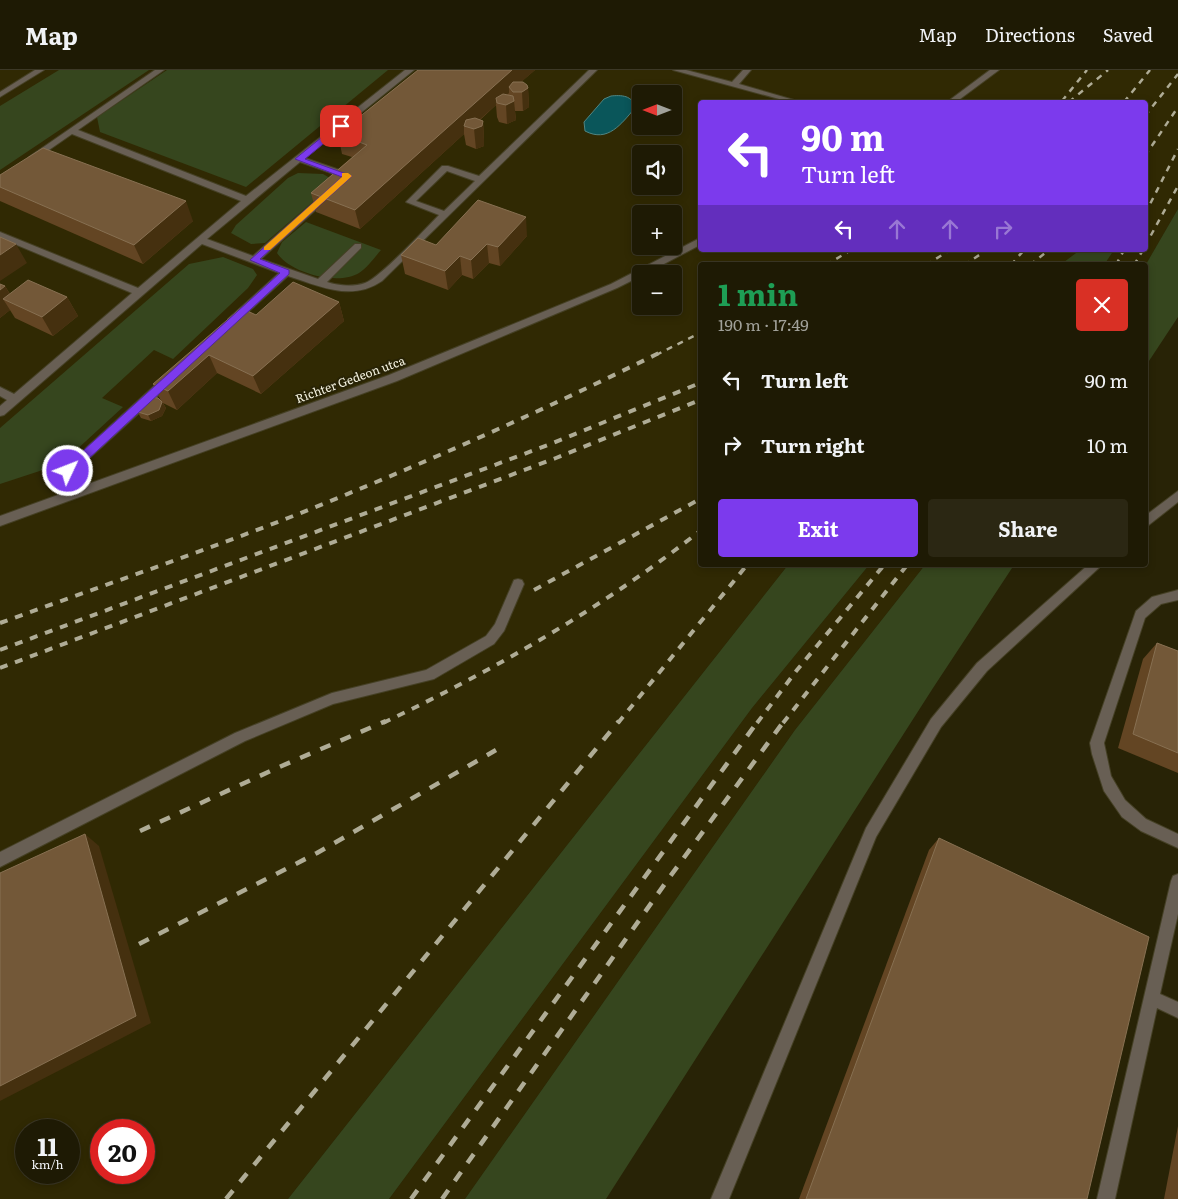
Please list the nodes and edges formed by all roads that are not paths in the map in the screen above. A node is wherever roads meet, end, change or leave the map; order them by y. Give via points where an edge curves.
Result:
1 (40, 70) edge
2 (160, 70) edge
3 (410, 70) edge
4 (593, 70) edge
5 (677, 70) edge
6 (747, 70) edge
7 (995, 70) edge
8 (734, 85) junction
9 (0, 95) edge
10 (790, 100) edge
11 (954, 100) edge
12 (72, 131) junction
13 (299, 159) junction
14 (23, 164) edge
15 (481, 180) junction
16 (247, 200) junction
17 (445, 214) junction
18 (0, 235) edge
19 (202, 240) junction
20 (698, 242) edge
21 (358, 246) dead end
22 (254, 260) junction
23 (286, 272) junction
24 (319, 284) junction
25 (138, 292) junction
26 (220, 331) edge
27 (177, 371) edge
28 (0, 391) edge
29 (14, 399) junction
30 (0, 412) edge
31 (68, 471) dead end
32 (1178, 495) edge
33 (1148, 520) edge
34 (0, 521) edge
35 (1094, 567) edge
36 (518, 584) dead end
37 (1178, 596) edge
38 (1178, 841) edge
39 (0, 860) edge
40 (1178, 881) edge
41 (1152, 998) junction
42 (1178, 1010) edge
43 (720, 1199) edge
44 (1106, 1199) edge

1 - 9 lane
2 - 12 lane
3 - 13 lane
4 - 15 lane
5 - 8 lane
6 - 8 lane
7 - 11 lane
8 - 10 lane
12 - 14 lane
12 - 16 lane
13 - 16 lane
13 - 22 lane via 348,176
15 - 17 lane
15 - 17 lane via 445,168 410,202
16 - 19 lane
17 - 24 lane via 370,285 347,289
18 - 25 lane
19 - 22 lane
19 - 25 lane
20 - 34 lane, Richter Gedeon utca via 614,286 393,378
21 - 24 lane
22 - 23 lane
23 - 24 lane
23 - 26 lane
25 - 29 lane
27 - 31 lane
28 - 29 lane
29 - 30 lane
32 - 33 lane
35 - 43 lane via 982,667 936,723 872,833
36 - 39 lane via 500,626 490,640 429,675 332,699 240,737
37 - 38 lane via 1154,601 1140,614 1098,743 1106,783 1120,804 1137,821
40 - 41 lane
41 - 42 lane
41 - 44 lane

